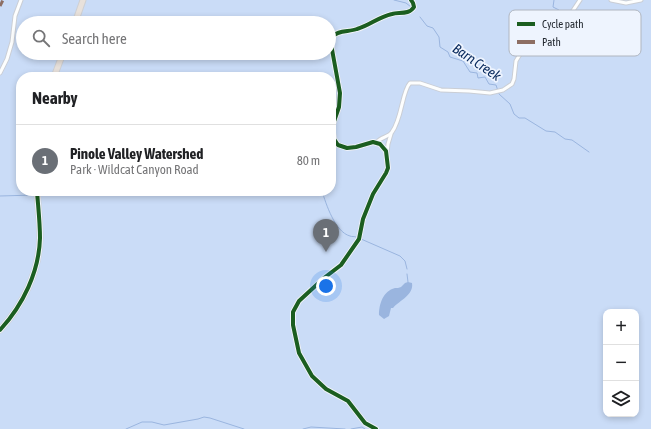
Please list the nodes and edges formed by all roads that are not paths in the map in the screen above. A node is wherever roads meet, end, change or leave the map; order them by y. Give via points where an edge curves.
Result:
1 (21, 0) edge
2 (83, 0) edge
3 (410, 0) edge
4 (580, 0) edge
5 (611, 0) edge
6 (641, 0) edge
7 (573, 10) edge
8 (77, 16) edge
9 (336, 33) edge
10 (519, 56) edge
11 (60, 60) edge
12 (334, 60) edge
13 (56, 72) edge
14 (0, 73) edge
15 (336, 116) edge
16 (391, 134) junction
17 (336, 142) edge
18 (377, 142) junction
19 (387, 155) junction
20 (37, 196) edge
21 (0, 330) edge
22 (376, 429) edge

1 - 14 street via 15,16 12,42
2 - 8 main road
3 - 9 street via 414,7 410,12 386,16 359,29
4 - 7 street
5 - 6 street via 626,3
10 - 16 street via 512,84 494,93 441,90 420,83 410,83 405,89 401,110
11 - 13 main road
12 - 15 street via 340,93
16 - 18 street
16 - 19 street
17 - 18 street via 347,148
18 - 19 street via 383,146
19 - 22 street via 388,168 373,194 363,219 359,240 342,265 299,301 292,317 299,353 312,376 326,389 348,401 365,423
20 - 21 main road via 40,237 38,256 22,300

